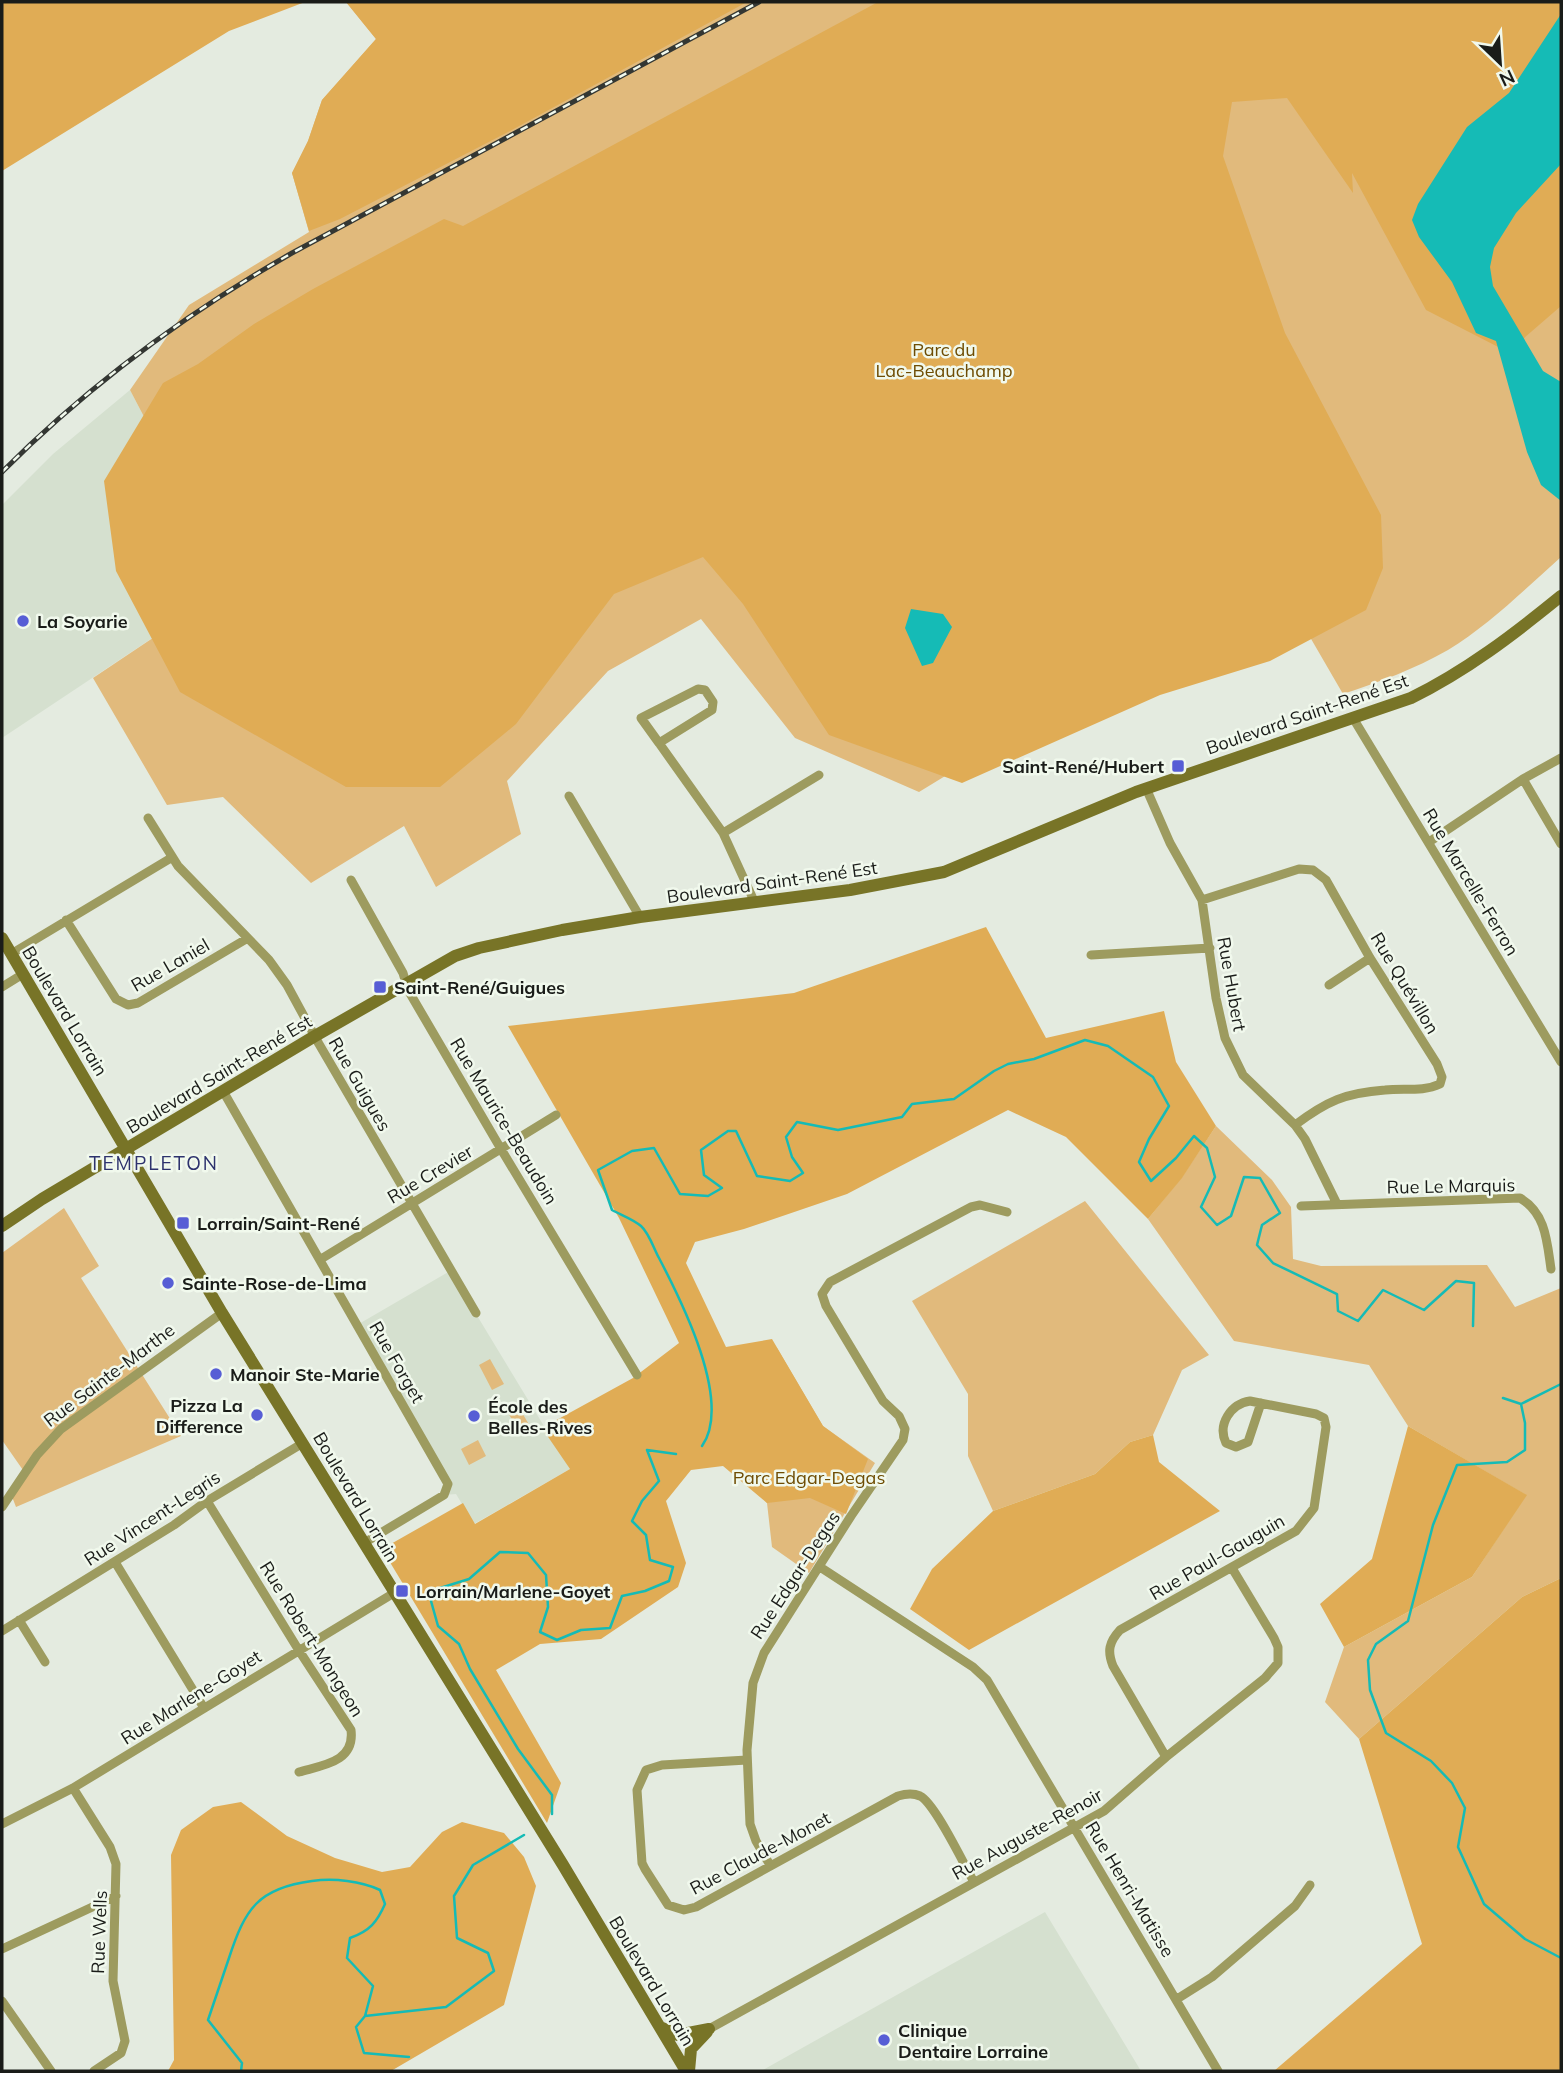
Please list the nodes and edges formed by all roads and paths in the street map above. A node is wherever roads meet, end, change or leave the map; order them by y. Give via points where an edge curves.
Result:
1 (1561, 596) edge
2 (1353, 718) junction
3 (659, 744) junction
4 (1561, 758) edge
5 (819, 775) dead end
6 (1523, 779) junction
7 (1146, 788) junction
8 (569, 796) dead end
9 (148, 818) dead end
10 (723, 833) junction
11 (1429, 842) junction
12 (1561, 845) edge
13 (171, 858) junction
14 (351, 880) dead end
15 (1202, 900) junction
16 (755, 903) junction
17 (640, 917) junction
18 (66, 920) junction
19 (2, 938) edge
20 (248, 938) junction
21 (1210, 948) junction
22 (11, 954) junction
23 (1091, 955) dead end
24 (1370, 958) junction
25 (23, 974) junction
26 (407, 982) junction
27 (1329, 985) dead end
28 (2, 987) edge
29 (314, 1037) junction
30 (1561, 1062) edge
31 (223, 1091) junction
32 (556, 1115) dead end
33 (1295, 1125) junction
34 (127, 1149) junction
35 (501, 1149) junction
36 (411, 1204) junction
37 (1337, 1204) junction
38 (1301, 1206) dead end
39 (1007, 1212) dead end
40 (2, 1226) edge
41 (321, 1259) junction
42 (1551, 1269) dead end
43 (222, 1312) junction
44 (476, 1313) dead end
45 (637, 1375) dead end
46 (1261, 1403) junction
47 (303, 1443) junction
48 (207, 1500) junction
49 (2, 1507) edge
50 (363, 1543) junction
51 (115, 1562) junction
52 (820, 1567) junction
53 (1233, 1568) junction
54 (394, 1593) junction
55 (19, 1620) junction
56 (2, 1631) edge
57 (298, 1649) junction
58 (45, 1662) dead end
59 (204, 1708) junction
60 (1166, 1757) junction
61 (747, 1760) junction
62 (299, 1772) dead end
63 (74, 1788) junction
64 (2, 1824) edge
65 (1074, 1826) junction
66 (771, 1866) junction
67 (974, 1882) junction
68 (1310, 1885) dead end
69 (116, 1896) junction
70 (2, 1949) edge
71 (1177, 1999) junction
72 (2, 2001) edge
73 (658, 2026) junction
74 (709, 2029) junction
75 (51, 2071) edge
76 (94, 2071) edge
77 (688, 2071) edge
78 (1218, 2071) edge

1 - 2 street, Boulevard Saint-René Est via 1490,652 1444,681
2 - 7 street, Boulevard Saint-René Est
2 - 11 street, Rue Marcelle-Ferron
3 - 3 street via 642,718 698,689 705,690 713,702 712,710
3 - 10 street
4 - 6 street
5 - 10 street
6 - 11 street
6 - 12 street
7 - 15 street, Rue Hubert
7 - 16 street, Boulevard Saint-René Est via 944,872
8 - 17 street
9 - 13 street, Rue Guigues
10 - 16 street
11 - 30 street, Rue Marcelle-Ferron
13 - 18 street
13 - 20 street, Rue Guigues
14 - 26 street, Rue Maurice-Beaudoin
15 - 21 street, Rue Hubert
15 - 24 street, Rue Quévillon via 1299,869 1313,870 1326,880
16 - 17 street, Boulevard Saint-René Est
17 - 26 street, Boulevard Saint-René Est via 479,948
18 - 20 street, Rue Laniel via 116,999 128,1005
18 - 22 street
19 - 22 street, Boulevard Lorrain
20 - 29 street, Rue Guigues via 281,975
21 - 23 street
21 - 33 street, Rue Hubert via 1225,1038 1243,1075
22 - 25 street, Boulevard Lorrain
24 - 27 street
24 - 33 street, Rue Quévillon via 1437,1064 1440,1084 1350,1094 1322,1104
25 - 28 street
25 - 34 street, Boulevard Lorrain
26 - 29 street, Boulevard Saint-René Est
26 - 35 street, Rue Maurice-Beaudoin
29 - 31 street, Boulevard Saint-René Est
29 - 36 street, Rue Guigues
31 - 34 street, Boulevard Saint-René Est
31 - 41 street, Rue Forget
32 - 35 street, Rue Crevier
33 - 37 street, Rue Hubert
34 - 40 street, Boulevard Saint-René Est
34 - 43 street, Boulevard Lorrain
35 - 36 street, Rue Crevier
35 - 45 street, Rue Maurice-Beaudoin
36 - 41 street, Rue Crevier
36 - 44 street, Rue Guigues
37 - 38 street, Rue Le Marquis
37 - 42 street, Rue Le Marquis via 1520,1198 1539,1215
39 - 52 street, Rue Edgar-Degas via 971,1207 825,1287 826,1306 905,1430 903,1440
41 - 50 street, Rue Forget via 448,1484 444,1495
43 - 47 street, Boulevard Lorrain
43 - 49 street, Rue Sainte-Marthe via 61,1429
46 - 46 street, Rue Paul-Gauguin via 1236,1404 1222,1428 1226,1443 1236,1447 1248,1442
46 - 53 street, Rue Paul-Gauguin via 1324,1418 1314,1508 1296,1531
47 - 48 street, Rue Vincent-Legris
47 - 50 street, Boulevard Lorrain
48 - 51 street, Rue Vincent-Legris
48 - 57 street, Rue Robert-Mongeon
50 - 54 street, Boulevard Lorrain
51 - 55 street, Rue Vincent-Legris
51 - 59 street
52 - 61 street, Rue Edgar-Degas via 764,1653 753,1683
52 - 65 street, Rue Henri-Matisse via 987,1680
53 - 60 street, Rue Auguste-Renoir via 1274,1638 1278,1663
53 - 60 street, Rue Paul-Gauguin via 1120,1630 1110,1644 1109,1658
54 - 57 street, Rue Marlene-Goyet
54 - 73 street, Boulevard Lorrain
55 - 56 street, Rue Vincent-Legris
55 - 58 street
57 - 59 street, Rue Marlene-Goyet
57 - 62 street, Rue Robert-Mongeon via 346,1721 352,1742 346,1754 332,1762
59 - 63 street, Rue Marlene-Goyet
60 - 65 street, Rue Auguste-Renoir via 1112,1806
61 - 66 street, Rue Edgar-Degas via 750,1824
61 - 66 street, Rue Claude-Monet via 646,1770 637,1790 642,1863 668,1905 684,1910
63 - 64 street, Rue Marlene-Goyet
63 - 69 street, Rue Wells via 114,1856
65 - 67 street, Rue Auguste-Renoir
65 - 71 street, Rue Henri-Matisse
66 - 67 street, Rue Claude-Monet via 898,1796 914,1794 932,1807
67 - 74 street, Rue Auguste-Renoir
68 - 71 street via 1296,1906 1212,1977
69 - 70 street
69 - 76 street, Rue Wells via 113,1981 125,2041 121,2053
71 - 78 street, Rue Henri-Matisse
72 - 75 street
73 - 74 street via 678,2035
73 - 77 street, Boulevard Lorrain
74 - 77 street via 691,2049

